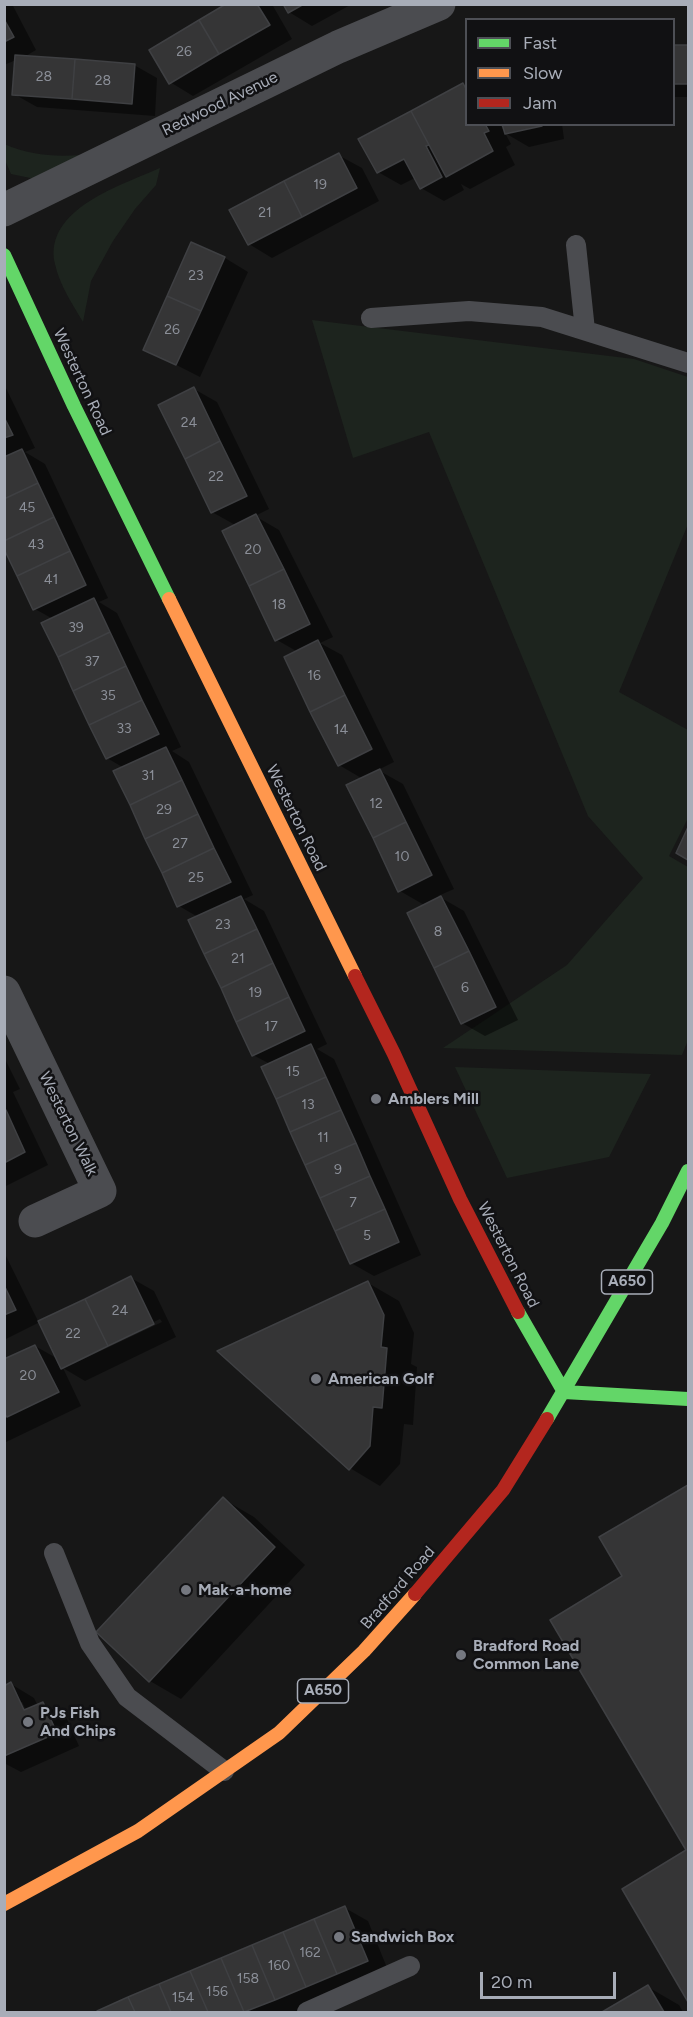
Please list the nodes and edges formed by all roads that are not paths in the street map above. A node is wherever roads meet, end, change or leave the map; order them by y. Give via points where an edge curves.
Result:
1 (439, 4) edge
2 (4, 210) edge
3 (576, 246) dead end
4 (4, 255) edge
5 (371, 318) dead end
6 (585, 330) junction
7 (688, 363) edge
8 (4, 992) edge
9 (688, 1171) edge
10 (35, 1221) dead end
11 (564, 1392) junction
12 (688, 1399) edge
13 (54, 1553) dead end
14 (224, 1771) junction
15 (4, 1904) edge
16 (410, 1966) dead end
17 (307, 2013) edge

1 - 2 street, Redwood Avenue via 338,47
3 - 6 lane
4 - 11 street, Westerton Road via 74,406 394,1054 460,1198
5 - 6 lane via 469,310 542,317
6 - 7 lane
8 - 10 street, Westerton Walk via 100,1191
9 - 11 street, Bradford Road / A650
11 - 12 street
11 - 14 street, Bradford Road / A650 via 503,1490 372,1643 279,1733
13 - 14 lane via 90,1643 127,1697
14 - 15 street, Bradford Road / A650 via 138,1832
16 - 17 lane

